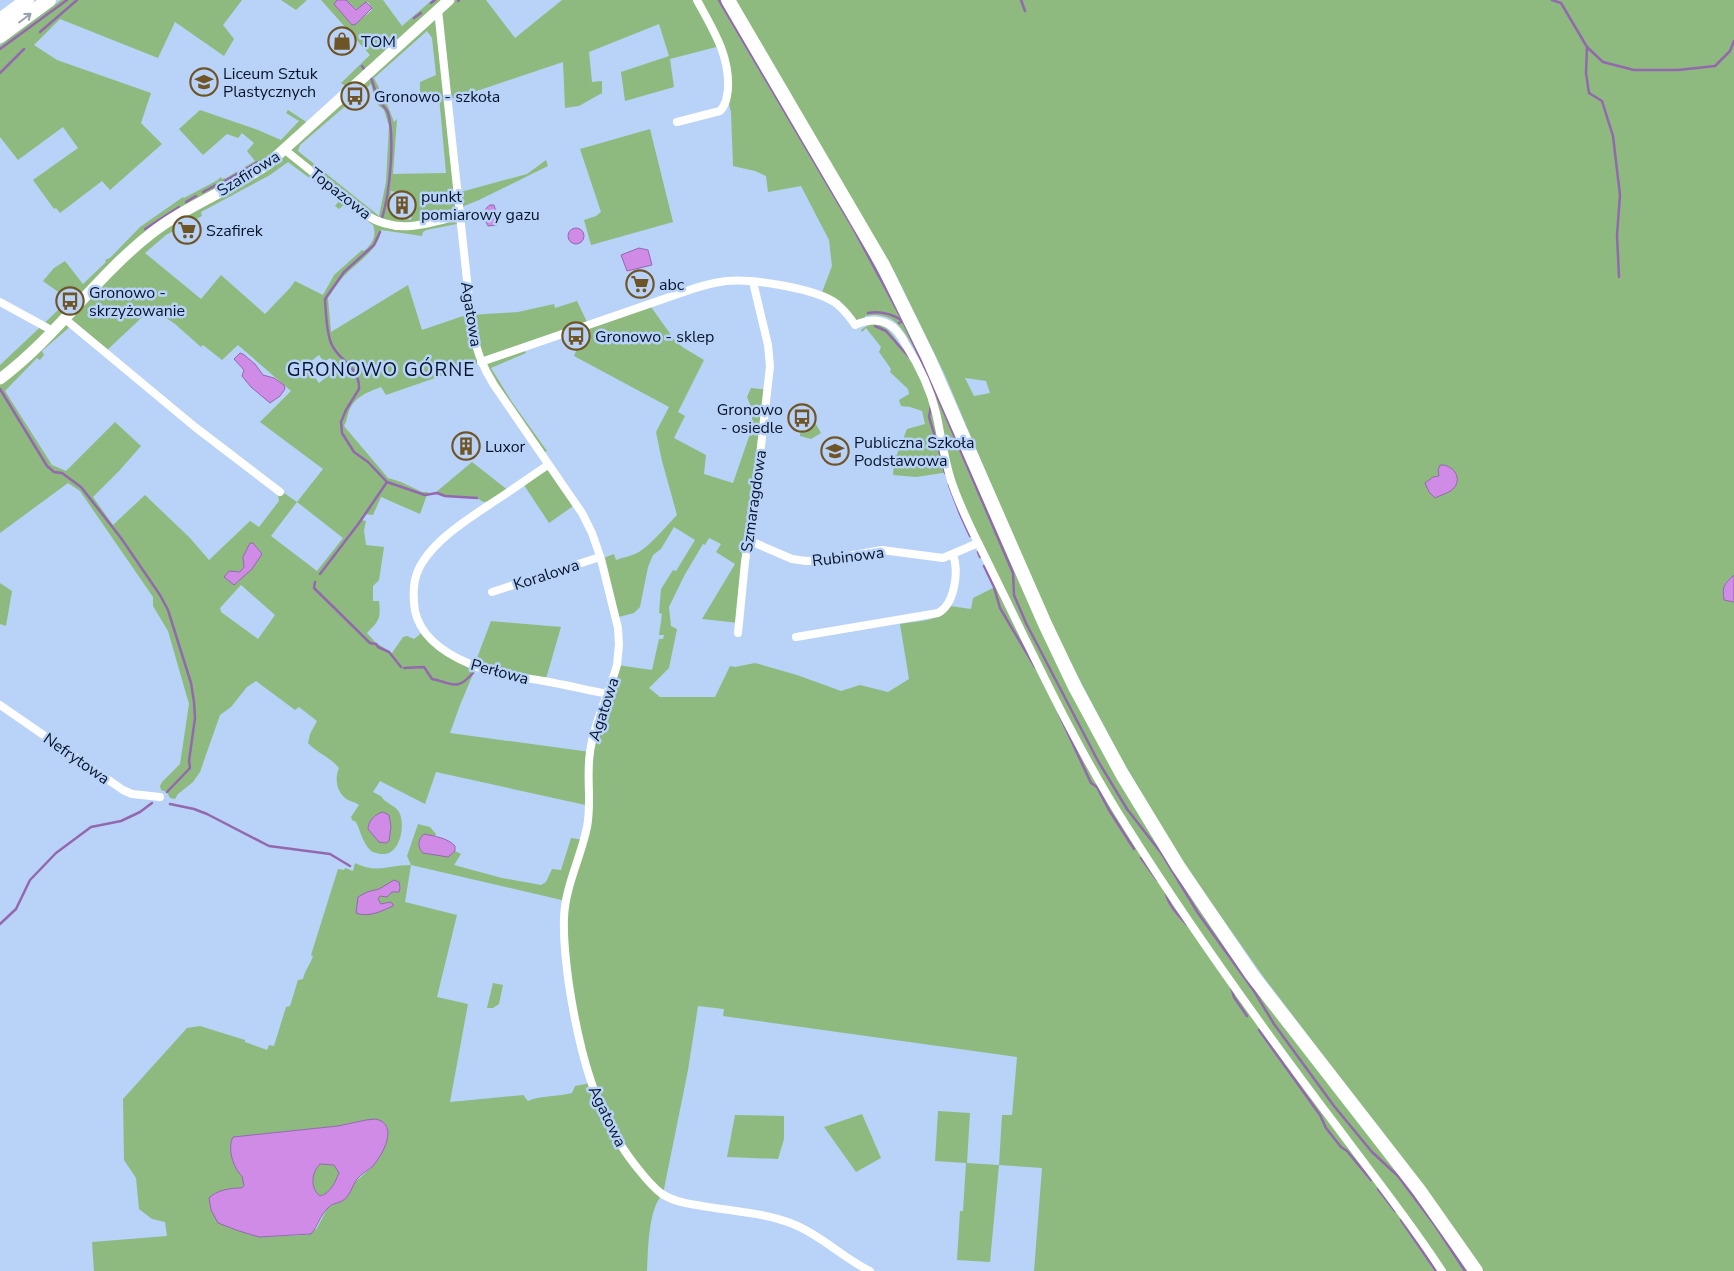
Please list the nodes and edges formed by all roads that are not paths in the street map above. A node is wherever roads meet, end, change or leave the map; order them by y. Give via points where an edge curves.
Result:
1 (27, 0) edge
2 (49, 0) edge
3 (449, 0) edge
4 (697, 0) edge
5 (728, 0) edge
6 (438, 10) junction
7 (0, 20) edge
8 (0, 36) edge
9 (677, 122) dead end
10 (285, 150) junction
11 (460, 215) junction
12 (753, 282) junction
13 (0, 302) edge
14 (65, 318) junction
15 (53, 331) junction
16 (481, 362) junction
17 (0, 379) edge
18 (548, 465) junction
19 (280, 492) dead end
20 (748, 540) junction
21 (978, 543) junction
22 (952, 555) junction
23 (600, 557) junction
24 (492, 592) dead end
25 (738, 633) dead end
26 (796, 637) dead end
27 (608, 694) junction
28 (0, 705) edge
29 (160, 797) dead end
30 (870, 1271) edge
31 (1442, 1271) edge
32 (1476, 1271) edge

1 - 7 highway
8 -> 2 highway
3 - 6 street, Szafirowa
4 - 9 street via 725,58 727,95 720,110
5 - 32 highway via 851,208 904,308 1045,624 1122,774 1178,866 1252,974 1419,1190
6 - 10 street, Szafirowa
6 - 11 street, Agatowa
10 - 11 street, Topazowa via 381,223 413,227
10 - 14 street, Szafirowa via 254,173 155,230
11 - 16 street, Agatowa via 472,334
12 - 16 street via 728,281 700,287
12 - 20 street, Szmaragdowa via 770,366
12 - 21 street via 821,295 838,305 855,325 871,320 889,324 896,330 918,364 933,404 955,491
13 - 15 street
14 - 15 street, Szafirowa
14 - 19 street via 195,427
15 - 17 street, Szafirowa
16 - 18 street, Agatowa
18 - 23 street, Agatowa via 582,513
18 - 27 street, Perłowa via 440,542 417,574 416,613 422,629 430,638 448,653 472,665
20 - 22 street, Rubinowa via 806,561 882,550 943,558
20 - 25 street, Szmaragdowa
21 - 22 street, Rubinowa
21 - 31 street via 1084,754 1124,823 1258,1020 1405,1216
22 - 26 street via 956,572 949,601 942,611
23 - 24 street, Koralowa
23 - 27 street, Agatowa via 619,639 617,665
27 - 30 street, Agatowa via 590,750 589,815 564,918 565,956 578,1037 600,1105 629,1157 663,1194 684,1203 760,1215 793,1224
28 - 29 street, Nefrytowa via 123,790

